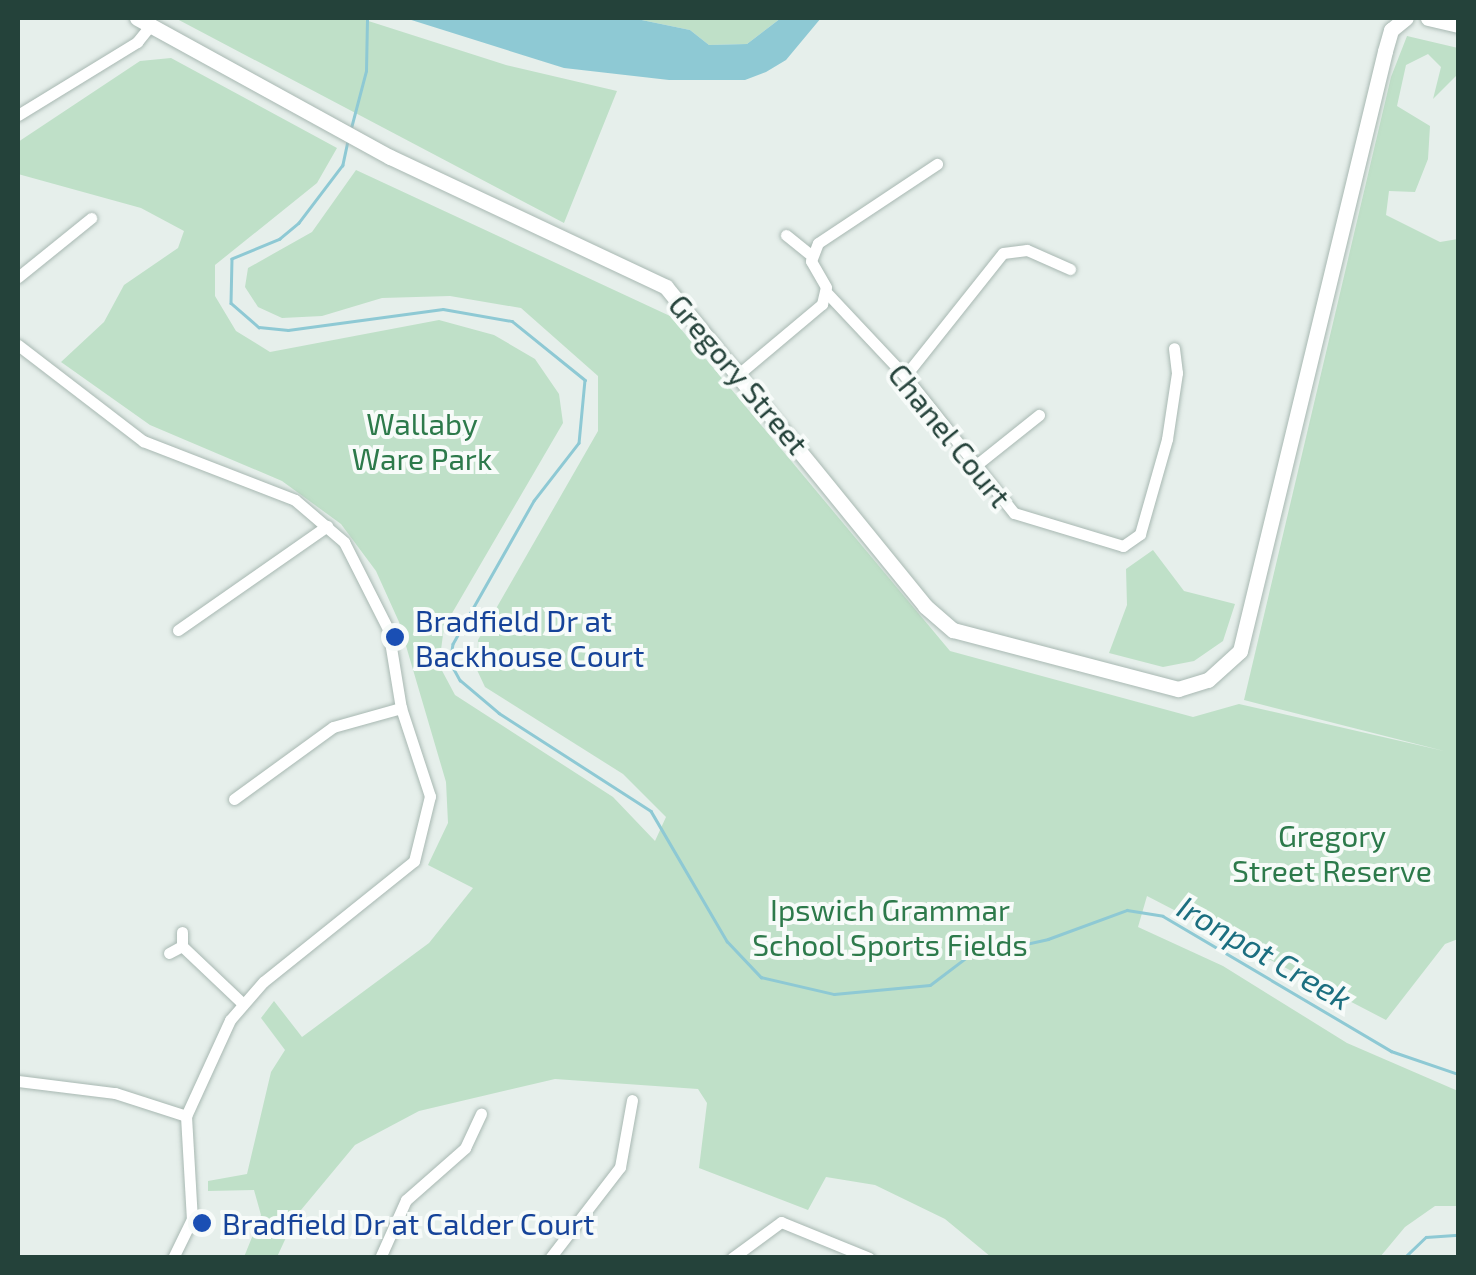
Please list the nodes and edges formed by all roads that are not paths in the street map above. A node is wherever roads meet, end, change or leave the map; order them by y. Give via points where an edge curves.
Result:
1 (1428, 18) edge
2 (1397, 20) edge
3 (144, 21) edge
4 (1458, 25) edge
5 (18, 115) edge
6 (937, 164) dead end
7 (91, 218) dead end
8 (786, 235) dead end
9 (811, 255) junction
10 (1070, 269) dead end
11 (20, 270) edge
12 (827, 293) junction
13 (18, 345) edge
14 (1174, 348) dead end
15 (740, 372) junction
16 (906, 376) junction
17 (1039, 414) dead end
18 (975, 466) junction
19 (327, 526) junction
20 (178, 630) dead end
21 (401, 708) junction
22 (234, 799) dead end
23 (182, 932) dead end
24 (182, 946) junction
25 (169, 953) dead end
26 (241, 1002) junction
27 (18, 1081) edge
28 (632, 1100) dead end
29 (481, 1113) dead end
30 (186, 1116) junction
31 (173, 1258) edge
32 (380, 1258) edge
33 (550, 1258) edge
34 (732, 1258) edge
35 (868, 1258) edge

1 - 4 main road
2 - 15 main road, Gregory Street via 1246,624 1229,655 1211,670 1157,682 1011,646 956,622 899,570
3 - 5 street via 137,42
3 - 15 main road, Gregory Street via 390,157 654,278
6 - 9 street via 818,242
7 - 11 street
8 - 9 street
9 - 12 street
10 - 16 street via 1027,250 1003,253
12 - 15 street
12 - 16 street, Chanel Court
13 - 19 street via 144,440 295,500
14 - 18 street, Chanel Court via 1177,374 1166,440 1132,543 1026,521
16 - 18 street, Chanel Court
17 - 18 street
19 - 20 street
19 - 21 street via 366,577 388,629
21 - 22 street via 332,727
21 - 26 street via 430,796 416,858
23 - 24 street
24 - 25 street
24 - 26 street
26 - 30 street
27 - 30 street via 115,1094
28 - 33 street via 620,1167
29 - 32 street via 465,1148 406,1200
30 - 31 street via 192,1219
34 - 35 street via 781,1222

